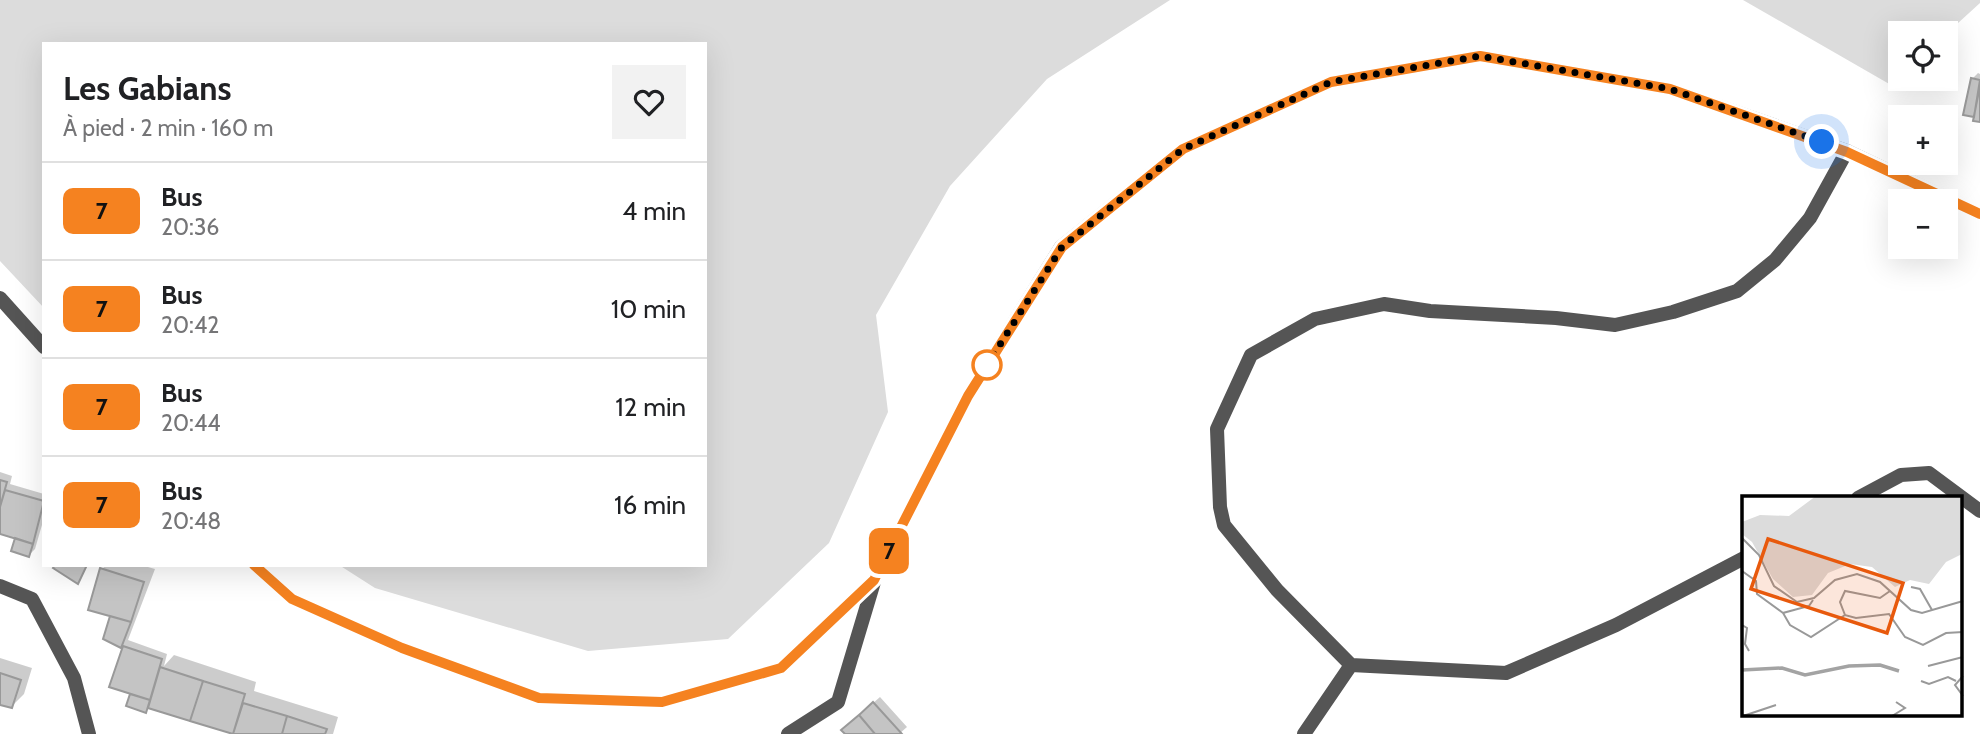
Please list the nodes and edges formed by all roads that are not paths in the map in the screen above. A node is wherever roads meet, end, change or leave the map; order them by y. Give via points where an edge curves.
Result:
1 (1847, 152) junction
2 (1980, 214) edge
3 (0, 298) edge
4 (42, 345) edge
5 (1862, 496) edge
6 (1960, 496) edge
7 (1962, 498) edge
8 (1980, 511) edge
9 (1742, 559) edge
10 (256, 567) edge
11 (874, 580) junction
12 (0, 586) edge
13 (1351, 665) junction
14 (89, 734) edge
15 (789, 734) edge
16 (1304, 734) edge

1 - 2 street
1 - 11 street via 1670,89 1480,56 1331,82 1183,149 1062,247 968,396
1 - 13 street via 1810,218 1775,260 1737,291 1615,325 1384,304 1315,319 1251,355 1217,429 1224,525 1277,590
3 - 4 street
5 - 6 street via 1901,475 1929,473
7 - 8 street
9 - 13 street via 1616,625 1506,673
10 - 11 street via 292,599 402,648 539,698 662,702 781,668
11 - 15 street via 838,702
12 - 14 street via 32,599 74,678
13 - 16 street

